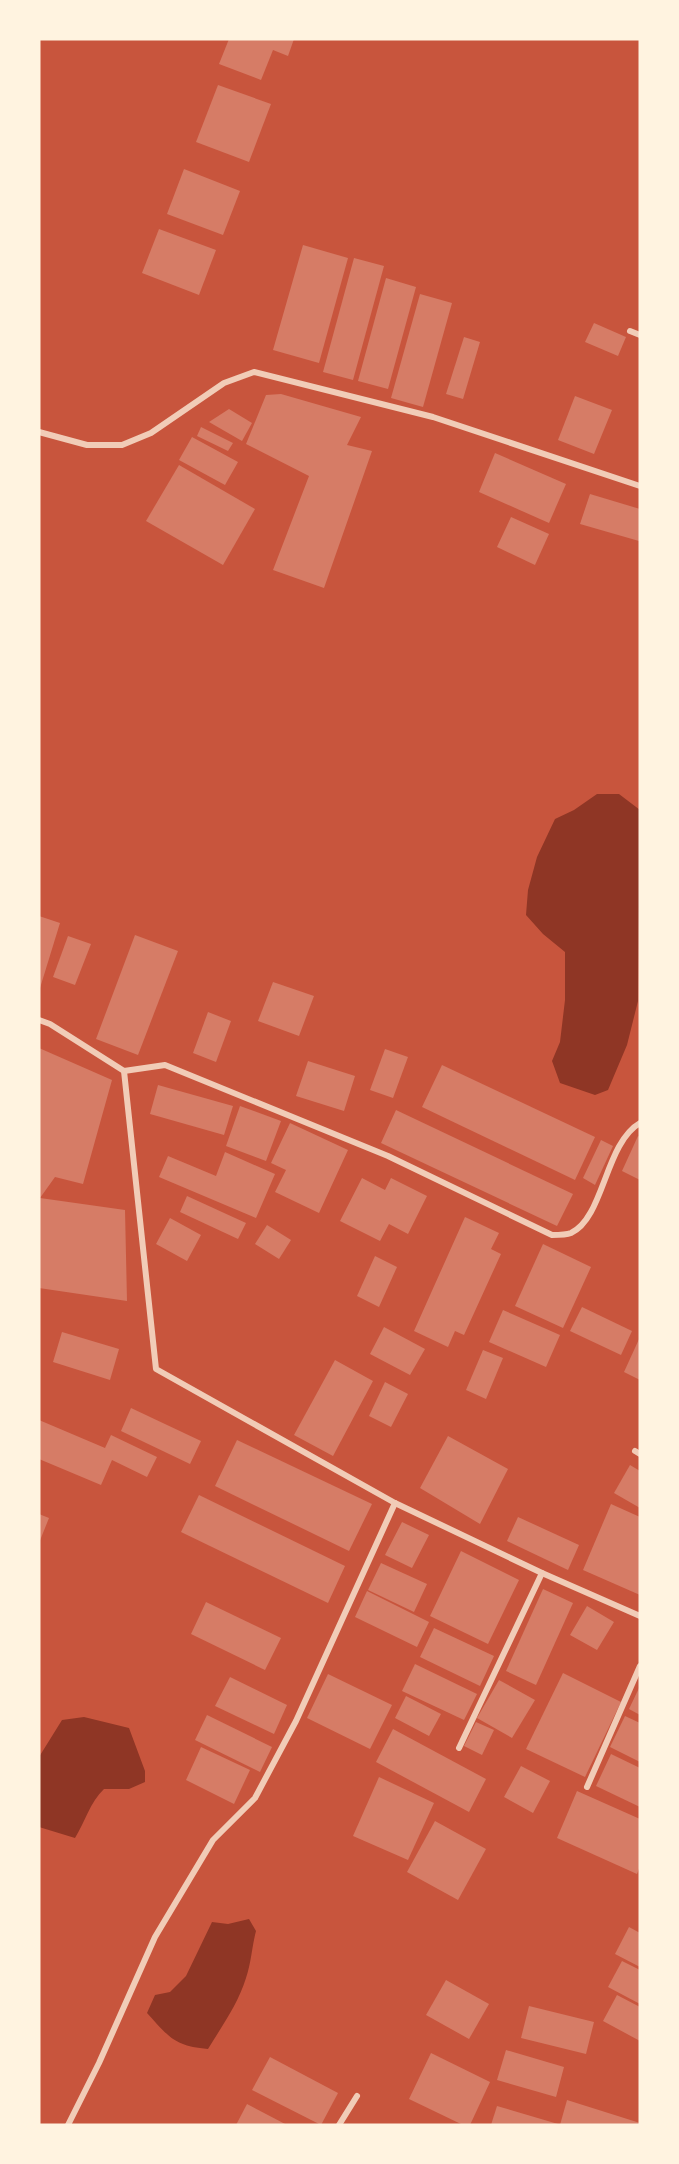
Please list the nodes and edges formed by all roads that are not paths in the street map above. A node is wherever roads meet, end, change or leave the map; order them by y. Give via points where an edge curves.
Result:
1 (630, 331) dead end
2 (640, 335) edge
3 (39, 432) edge
4 (640, 486) edge
5 (39, 1020) edge
6 (124, 1071) junction
7 (640, 1123) edge
8 (395, 1503) junction
9 (542, 1573) junction
10 (640, 1616) edge
11 (640, 1666) edge
12 (459, 1748) dead end
13 (587, 1787) dead end
14 (357, 2096) dead end
15 (68, 2125) edge
16 (339, 2125) edge

1 - 2 street
3 - 4 street via 87,445 122,445 151,433 224,383 254,372 433,417
5 - 6 street via 50,1023
6 - 7 street via 165,1065 387,1156 552,1235 570,1233 586,1222 625,1136
6 - 8 street via 156,1369
8 - 9 street
8 - 15 street via 296,1721 255,1798 213,1840 155,1937
9 - 10 street
9 - 12 street
11 - 13 street
14 - 16 street

